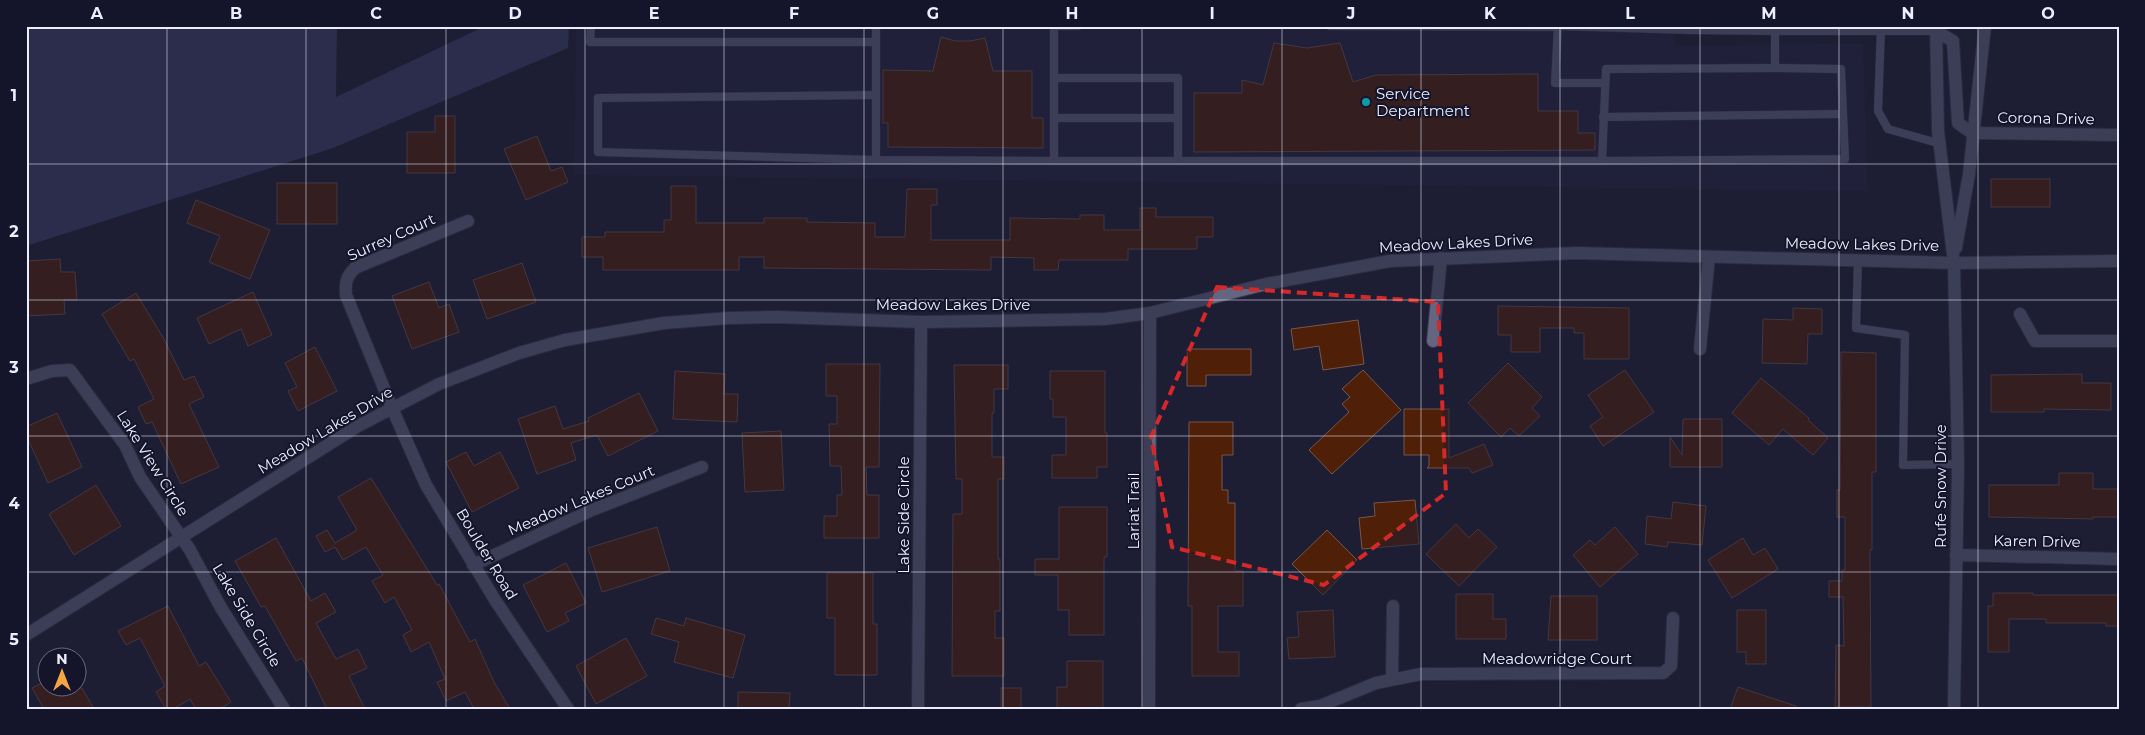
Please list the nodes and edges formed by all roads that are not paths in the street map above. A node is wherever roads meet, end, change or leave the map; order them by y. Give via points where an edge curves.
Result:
1 (590, 26) edge
2 (876, 26) edge
3 (1048, 26) edge
4 (1054, 26) edge
5 (1078, 26) edge
6 (1330, 26) edge
7 (1985, 26) edge
8 (1460, 27) edge
9 (1558, 27) edge
10 (1692, 28) edge
11 (1881, 29) edge
12 (1936, 29) edge
13 (1775, 32) junction
14 (875, 42) junction
15 (1775, 68) junction
16 (1054, 78) junction
17 (1604, 84) junction
18 (876, 95) junction
19 (1843, 114) junction
20 (1603, 117) junction
21 (1054, 118) junction
22 (1178, 118) junction
23 (1972, 134) junction
24 (2119, 135) edge
25 (1941, 144) junction
26 (876, 160) junction
27 (1054, 161) junction
28 (1178, 161) junction
29 (1602, 161) junction
30 (468, 221) dead end
31 (1709, 257) junction
32 (1441, 258) junction
33 (1858, 260) junction
34 (2119, 261) edge
35 (1954, 263) junction
36 (1150, 314) junction
37 (2020, 314) dead end
38 (921, 322) junction
39 (1433, 341) dead end
40 (2119, 341) edge
41 (1700, 349) dead end
42 (26, 379) edge
43 (392, 408) junction
44 (1958, 464) junction
45 (702, 468) dead end
46 (181, 538) junction
47 (1956, 556) junction
48 (2119, 559) edge
49 (473, 565) junction
50 (1393, 606) dead end
51 (1673, 618) dead end
52 (26, 635) edge
53 (1392, 679) junction
54 (284, 709) edge
55 (568, 709) edge
56 (918, 709) edge
57 (1149, 709) edge
58 (1301, 709) edge
59 (1954, 709) edge

1 - 14 lane via 590,42
2 - 14 lane
3 - 4 lane
4 - 5 lane
4 - 16 lane
6 - 8 lane
7 - 23 street, Rufe Snow Drive
8 - 9 lane
9 - 10 lane
9 - 17 lane via 1555,83
10 - 13 lane
11 - 12 lane
11 - 13 lane
11 - 25 lane via 1878,111 1888,129
12 - 23 street via 1953,41 1958,123
12 - 25 street, Rufe Snow Drive
13 - 15 lane
14 - 18 lane
15 - 17 lane via 1606,69
15 - 19 lane via 1841,69
16 - 21 lane
16 - 22 lane via 1178,78
17 - 20 lane
18 - 26 lane
18 - 26 lane via 598,98 598,152
19 - 20 lane
19 - 29 lane via 1845,159
20 - 29 lane
21 - 22 lane
21 - 27 lane
22 - 28 lane
23 - 24 street, Corona Drive
23 - 35 street, Rufe Snow Drive via 1970,174
25 - 35 street, Rufe Snow Drive
26 - 27 lane
27 - 28 lane
28 - 29 lane
30 - 43 street, Surrey Court via 355,268 348,275 346,295
31 - 32 street, Meadow Lakes Drive via 1577,253
31 - 33 street, Meadow Lakes Drive
31 - 41 street
32 - 36 street, Meadow Lakes Drive via 1390,261 1266,284
32 - 39 street
33 - 35 street, Meadow Lakes Drive
33 - 44 lane via 1856,328 1905,335 1903,465
34 - 35 street, Meadow Lakes Drive
35 - 44 street, Rufe Snow Drive
36 - 38 street, Meadow Lakes Drive via 1106,319
36 - 57 street, Lariat Trail
37 - 40 street via 2035,341
38 - 43 street, Meadow Lakes Drive via 778,317 664,323 565,340 519,353 439,384
38 - 56 street, Lake Side Circle
42 - 46 street, Lake View Circle via 52,371 70,370 125,445 140,477
43 - 46 street, Meadow Lakes Drive via 358,426
43 - 49 street, Boulder Road via 426,485
44 - 47 street, Rufe Snow Drive
45 - 49 street, Meadow Lakes Court via 592,510
46 - 52 street, Meadow Lakes Drive
46 - 54 street, Lake Side Circle
47 - 48 street, Karen Drive
47 - 59 street, Rufe Snow Drive
49 - 55 street, Boulder Road
50 - 53 street
51 - 53 street, Meadowridge Court via 1672,666 1663,673 1421,674
53 - 58 street, Meadowridge Court via 1320,706

